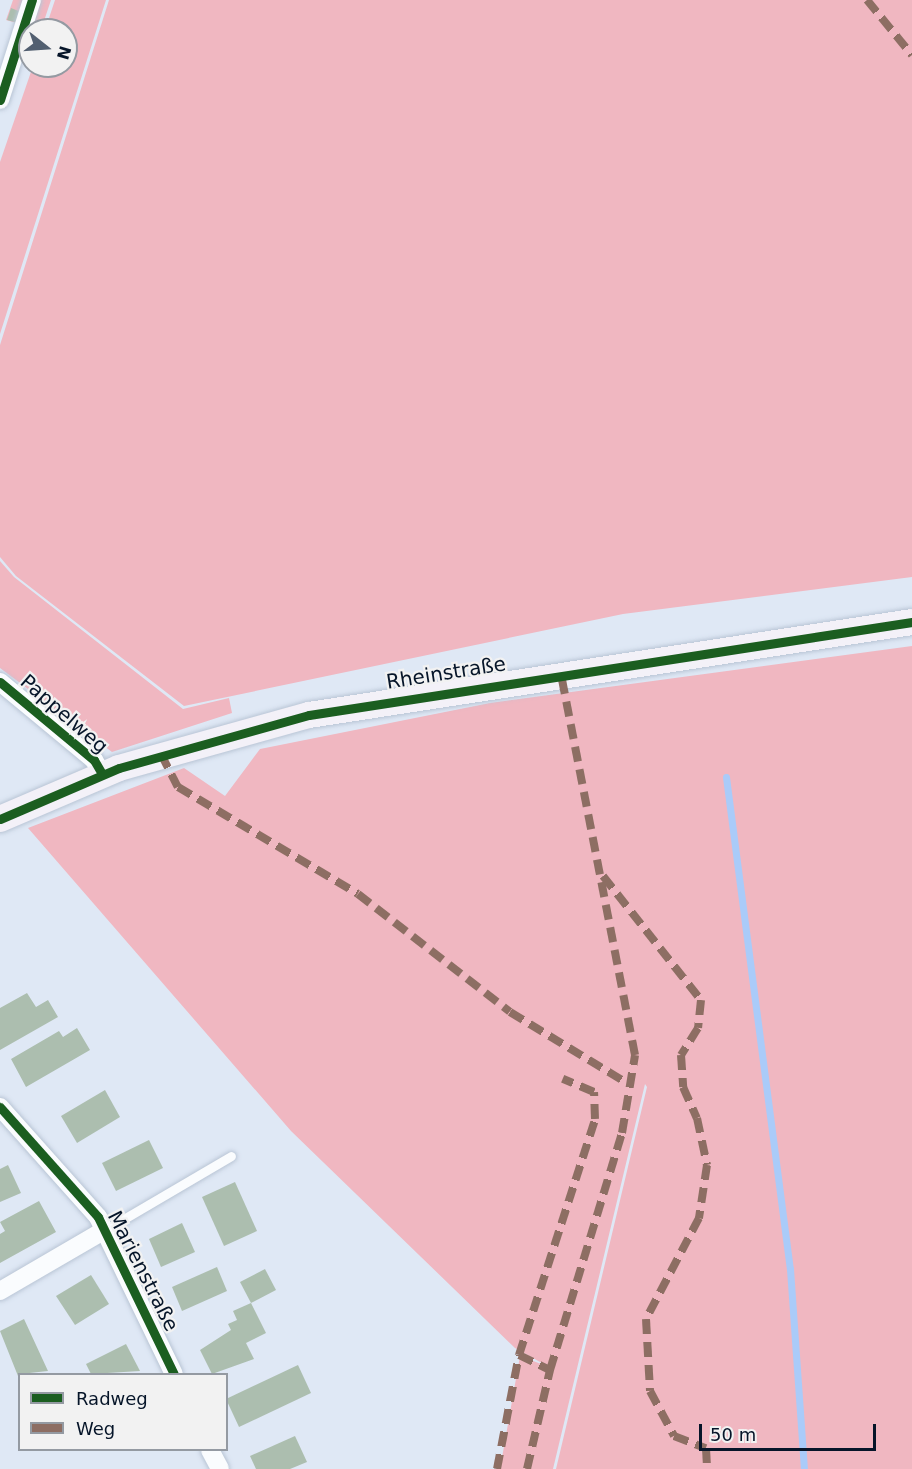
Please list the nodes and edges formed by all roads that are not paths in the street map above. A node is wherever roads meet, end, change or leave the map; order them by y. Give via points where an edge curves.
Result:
1 (32, 0) edge
2 (0, 100) edge
3 (912, 622) edge
4 (0, 682) edge
5 (102, 774) junction
6 (0, 819) edge
7 (0, 1107) edge
8 (231, 1156) dead end
9 (105, 1230) junction
10 (0, 1291) edge
11 (174, 1373) edge
12 (211, 1451) edge
13 (220, 1469) edge

1 - 2 street
3 - 5 main road, Rheinstraße via 321,713
4 - 5 street, Pappelweg via 94,760
5 - 6 main road, Rheinstraße
7 - 9 street, Marienstraße
8 - 9 lane
9 - 10 street
9 - 11 street, Marienstraße
12 - 13 street

